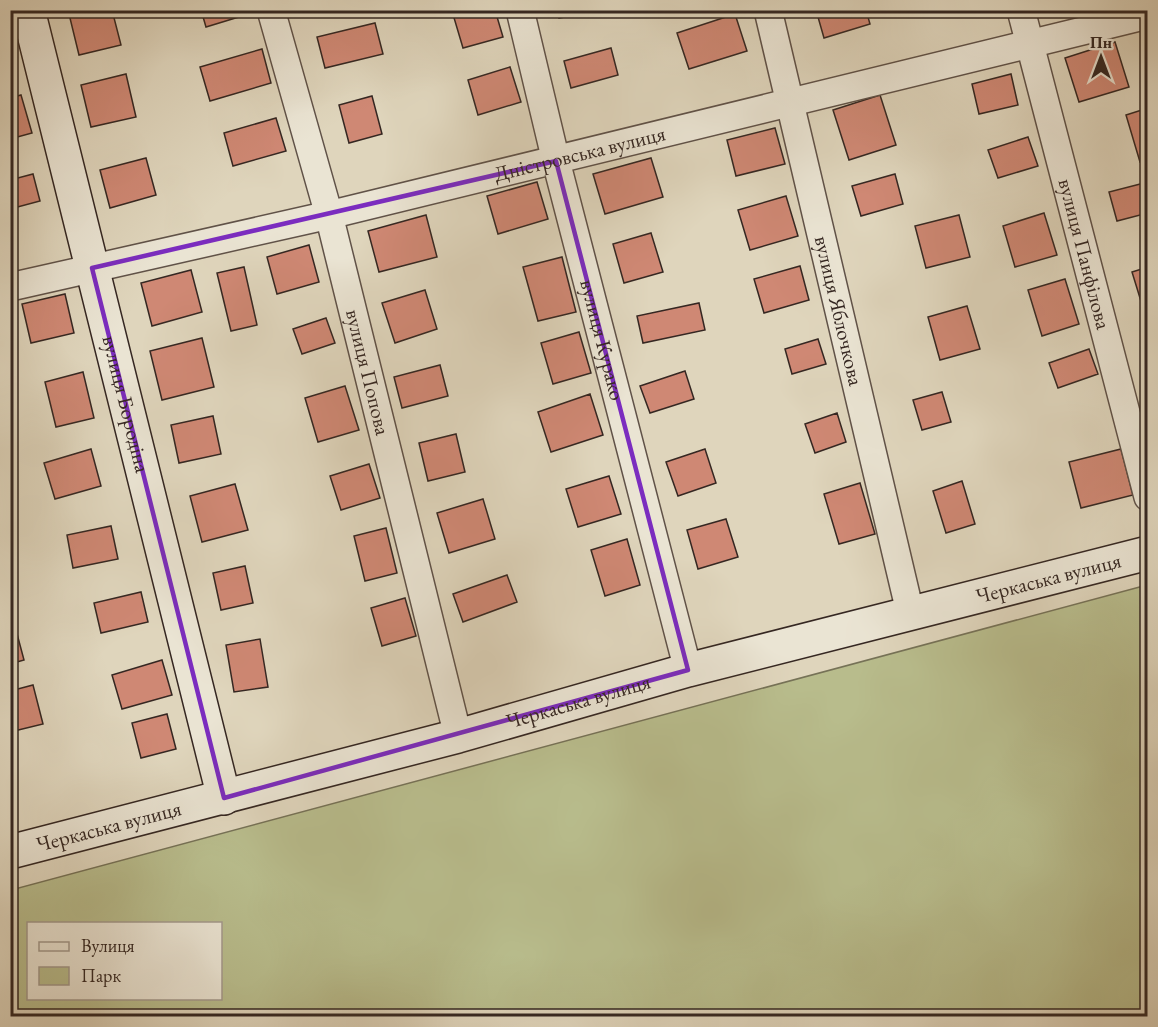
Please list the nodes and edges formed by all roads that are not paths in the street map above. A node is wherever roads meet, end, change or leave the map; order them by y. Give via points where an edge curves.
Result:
1 (28, 10) edge
2 (272, 10) edge
3 (520, 10) edge
4 (768, 10) edge
5 (1021, 10) edge
6 (1148, 15) edge
7 (1029, 43) junction
8 (791, 103) junction
9 (556, 161) junction
10 (329, 215) junction
11 (92, 268) junction
12 (10, 287) edge
13 (1148, 497) edge
14 (1148, 553) edge
15 (910, 612) junction
16 (688, 670) junction
17 (458, 736) junction
18 (224, 798) junction
19 (10, 852) edge

1 - 11 street, вулиця Бородіна
2 - 10 street, вулиця Попова
3 - 9 street, вулиця Курако
4 - 8 street, вулиця Яблочкова
5 - 7 street, вулиця Панфілова
6 - 7 street, Дністровська вулиця
7 - 8 street, Дністровська вулиця
7 - 13 street, вулиця Панфілова
8 - 9 street, Дністровська вулиця
8 - 15 street, вулиця Яблочкова
9 - 10 street, Дністровська вулиця
9 - 16 street, вулиця Курако
10 - 11 street, Дністровська вулиця
10 - 17 street, вулиця Попова
11 - 12 street, Дністровська вулиця
11 - 18 street, вулиця Бородіна
14 - 15 street, Черкаська вулиця
15 - 16 street, Черкаська вулиця
16 - 17 street, Черкаська вулиця
17 - 18 street, Черкаська вулиця
18 - 19 street, Черкаська вулиця

